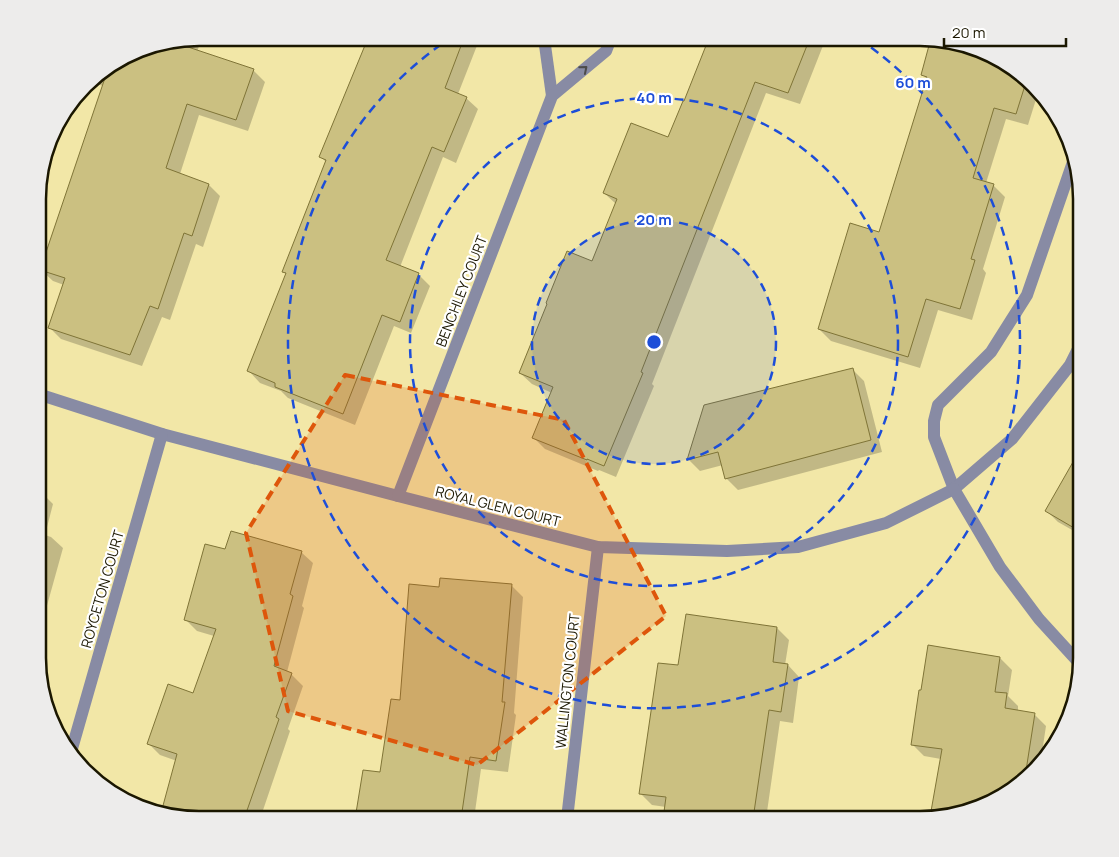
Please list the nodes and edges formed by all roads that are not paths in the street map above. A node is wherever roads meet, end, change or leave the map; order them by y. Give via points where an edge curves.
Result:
1 (545, 46) edge
2 (608, 47) edge
3 (552, 96) junction
4 (1070, 170) edge
5 (1073, 359) edge
6 (46, 397) edge
7 (162, 434) junction
8 (954, 489) junction
9 (398, 496) junction
10 (598, 547) junction
11 (1072, 655) edge
12 (74, 745) edge
13 (568, 811) edge

1 - 3 street, BENCHLEY COURT
3 -> 2 street, BENCHLEY COURT
3 - 9 street, BENCHLEY COURT
4 - 8 street via 1027,295 991,352 938,405 934,437
5 - 8 street, ROYAL GLEN COURT via 1012,439
6 - 7 street, ROYAL GLEN COURT
7 - 9 street, ROYAL GLEN COURT
7 - 12 street, ROYCETON COURT
8 - 10 street, ROYAL GLEN COURT via 886,523 798,547 727,551
8 - 11 street via 1000,567 1039,619
9 - 10 street, ROYAL GLEN COURT
10 - 13 street, WALLINGTON COURT

